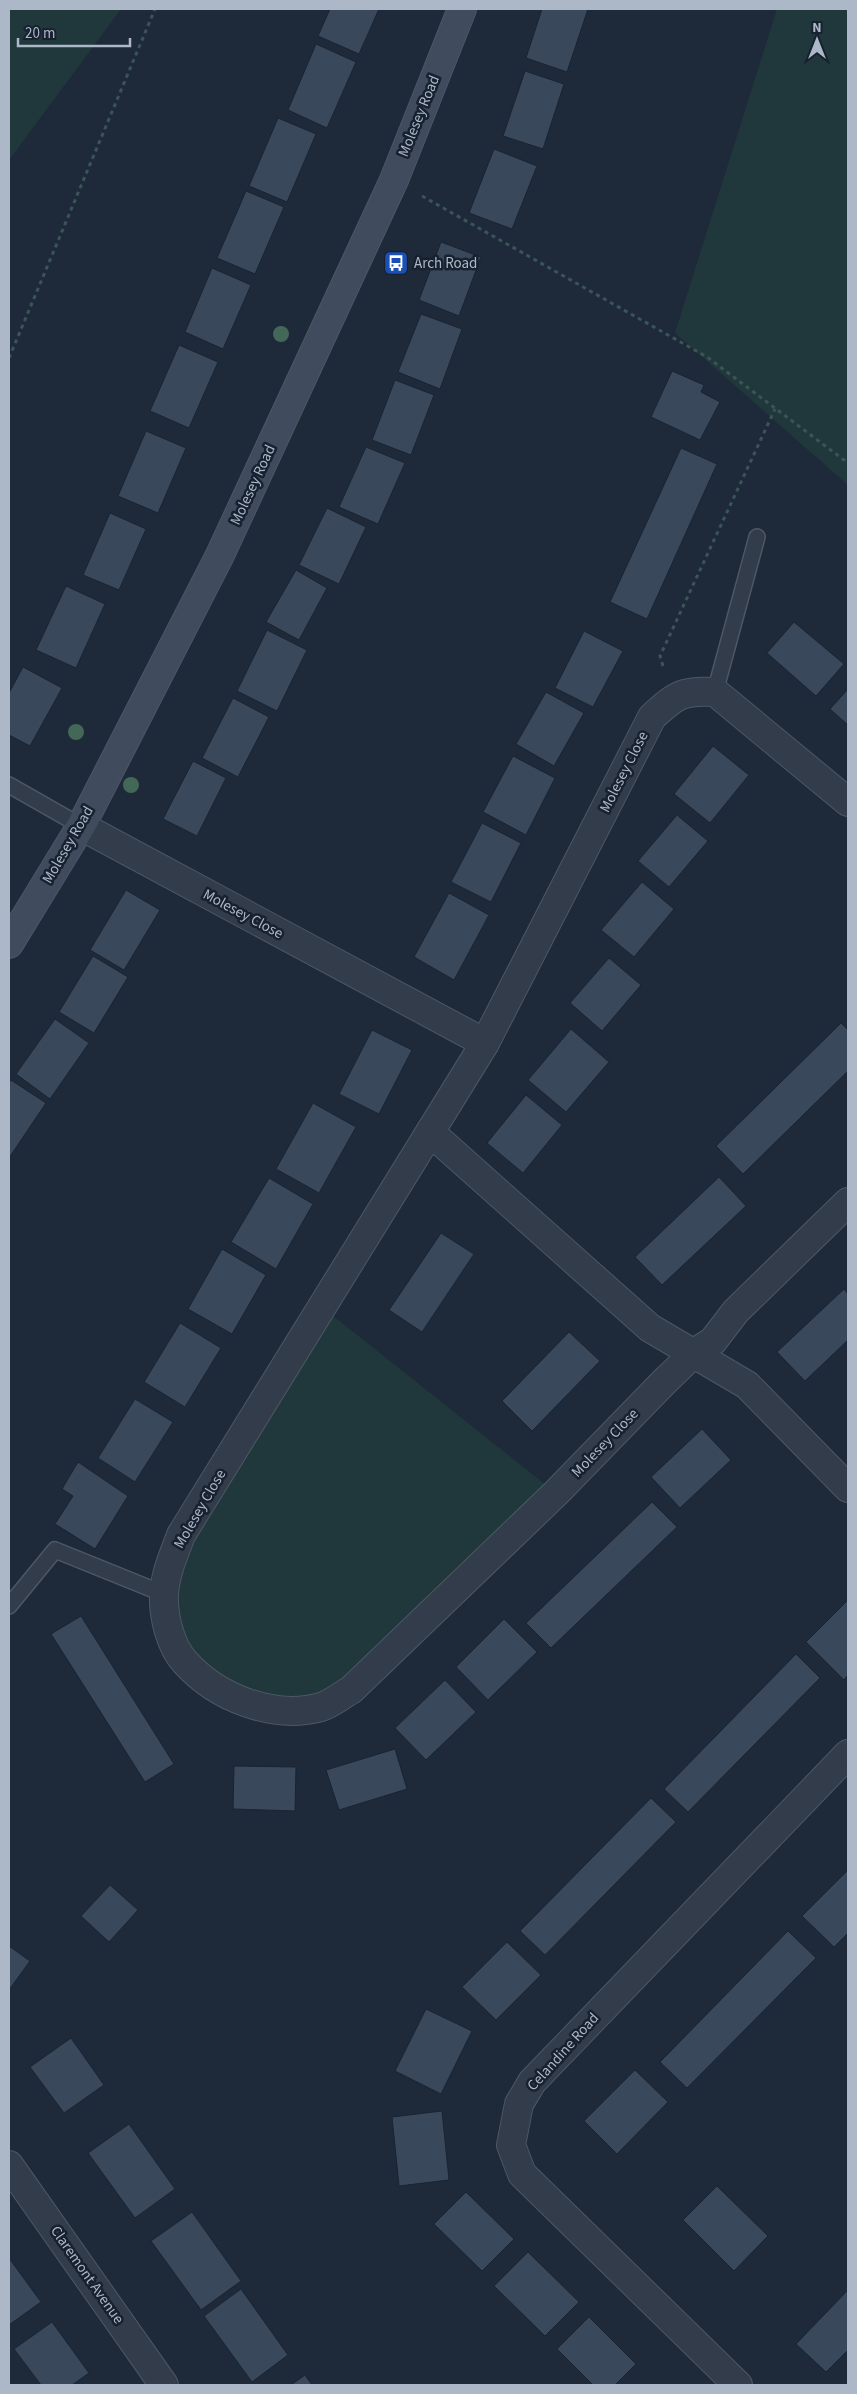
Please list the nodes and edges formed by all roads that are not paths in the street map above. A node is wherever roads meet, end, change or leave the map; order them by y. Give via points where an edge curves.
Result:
1 (462, 9) edge
2 (758, 537) dead end
3 (715, 692) junction
4 (9, 785) edge
5 (848, 802) edge
6 (81, 826) junction
7 (9, 944) edge
8 (485, 1043) junction
9 (430, 1132) junction
10 (848, 1202) edge
11 (694, 1353) junction
12 (848, 1488) edge
13 (164, 1594) junction
14 (9, 1606) edge
15 (848, 1754) edge
16 (9, 2166) edge
17 (164, 2385) edge
18 (738, 2385) edge

1 - 6 street, Molesey Road via 394,180 220,555
2 - 3 lane
3 - 5 street
3 - 8 street, Molesey Close via 694,691 673,698 652,718
4 - 6 lane
6 - 7 street, Molesey Road
6 - 8 street, Molesey Close
8 - 9 street, Molesey Close
9 - 11 street via 650,1328
9 - 13 street, Molesey Close via 181,1535 169,1567
10 - 11 street, Molesey Close via 736,1311 713,1342
11 - 12 street via 747,1385
11 - 13 street, Molesey Close via 556,1493 377,1666 351,1690 322,1706 293,1710 262,1708 208,1683 184,1662 174,1644 166,1620
13 - 14 lane via 55,1550
15 - 18 street, Celandine Road via 532,2082 519,2104 511,2145 522,2174
16 - 17 street, Claremont Avenue

